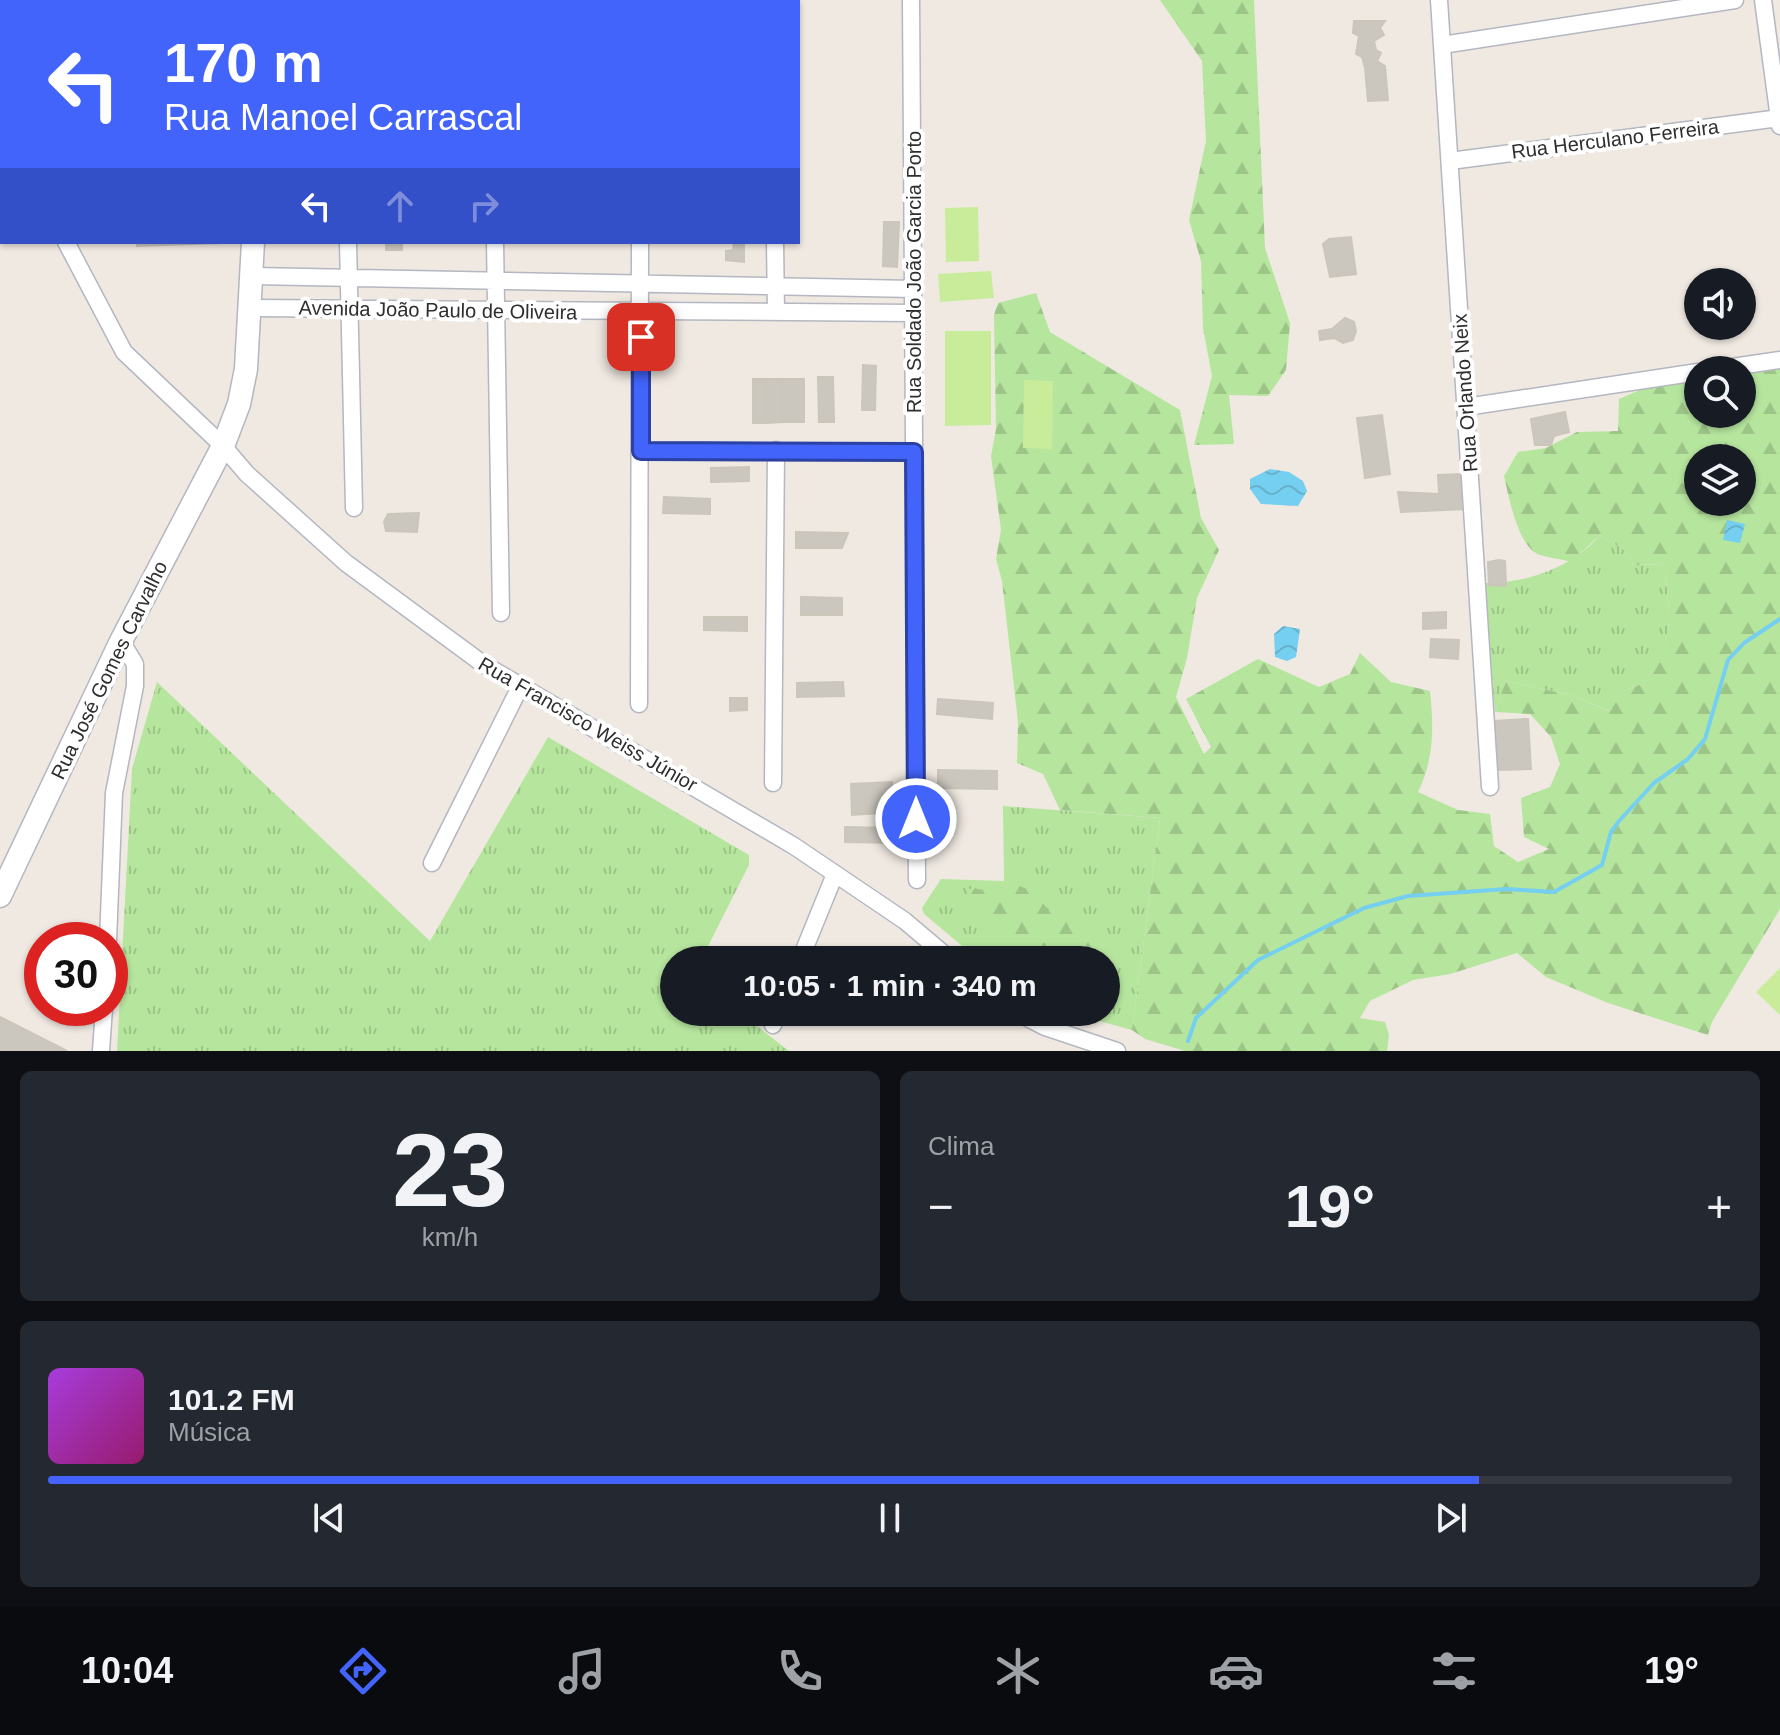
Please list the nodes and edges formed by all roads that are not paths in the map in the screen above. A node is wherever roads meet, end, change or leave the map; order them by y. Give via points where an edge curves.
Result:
1 (911, 0) edge
2 (1439, 0) edge
3 (1735, 0) edge
4 (1763, 0) edge
5 (1442, 45) junction
6 (1780, 118) edge
7 (1780, 126) edge
8 (1450, 161) junction
9 (67, 244) edge
10 (253, 244) edge
11 (348, 244) edge
12 (495, 244) edge
13 (640, 244) edge
14 (775, 244) edge
15 (252, 276) junction
16 (320, 278) junction
17 (348, 278) junction
18 (496, 281) junction
19 (640, 284) junction
20 (776, 287) junction
21 (914, 289) junction
22 (349, 303) junction
23 (321, 307) junction
24 (251, 308) junction
25 (496, 312) junction
26 (641, 312) junction
27 (776, 312) junction
28 (913, 313) junction
29 (1780, 360) edge
30 (1756, 364) edge
31 (1684, 374) edge
32 (1466, 407) junction
33 (223, 446) junction
34 (776, 450) junction
35 (641, 451) junction
36 (914, 452) junction
37 (354, 508) dead end
38 (501, 613) dead end
39 (121, 641) junction
40 (520, 687) junction
41 (639, 704) dead end
42 (773, 783) dead end
43 (1490, 787) dead end
44 (432, 863) dead end
45 (835, 874) junction
46 (917, 880) dead end
47 (0, 896) edge
48 (109, 922) edge
49 (806, 946) edge
50 (934, 946) edge
51 (103, 1026) edge
52 (1043, 1026) edge
53 (101, 1051) edge
54 (1117, 1051) edge

1 - 21 street, Rua Soldado João Garcia Porto
2 - 5 street, Rua Orlando Neix
3 - 5 street
4 - 6 street
5 - 8 street, Rua Orlando Neix
6 - 7 street
6 - 8 street, Rua Herculano Ferreira
8 - 32 street, Rua Orlando Neix
9 - 33 street, Rua Francisco Weiss Júnior via 124,352
10 - 15 main road, Rua José Gomes Carvalho
11 - 17 street
12 - 18 street
13 - 19 street
14 - 20 street
15 - 16 street, Avenida João Paulo de Oliveira
15 - 24 main road, Rua José Gomes Carvalho
16 - 17 street, Avenida João Paulo de Oliveira
16 - 23 street
17 - 18 street, Avenida João Paulo de Oliveira
17 - 22 street
18 - 19 street, Avenida João Paulo de Oliveira
18 - 25 street
19 - 20 street, Avenida João Paulo de Oliveira
19 - 26 street
20 - 21 street, Avenida João Paulo de Oliveira
20 - 27 street
21 - 28 street, Rua Soldado João Garcia Porto
22 - 23 street, Avenida João Paulo de Oliveira
22 - 25 street, Avenida João Paulo de Oliveira
22 - 37 street
23 - 24 street, Avenida João Paulo de Oliveira
24 - 33 main road, Rua José Gomes Carvalho via 239,404
25 - 26 street, Avenida João Paulo de Oliveira
25 - 38 street
26 - 27 street, Avenida João Paulo de Oliveira
26 - 35 street
27 - 28 street, Avenida João Paulo de Oliveira
28 - 36 street, Rua Soldado João Garcia Porto
29 - 30 street
31 - 32 street
32 - 43 street, Rua Orlando Neix
33 - 39 main road, Rua José Gomes Carvalho
33 - 40 street, Rua Francisco Weiss Júnior via 346,563
34 - 35 street
34 - 36 street
34 - 42 street
35 - 41 street
36 - 46 street, Rua Soldado João Garcia Porto
39 - 47 main road, Rua José Gomes Carvalho
39 - 48 street via 135,664 135,686 114,793
40 - 44 street
40 - 45 street, Rua Francisco Weiss Júnior via 658,764
45 - 49 street
45 - 50 street, Rua Francisco Weiss Júnior
51 - 53 street
52 - 54 street

